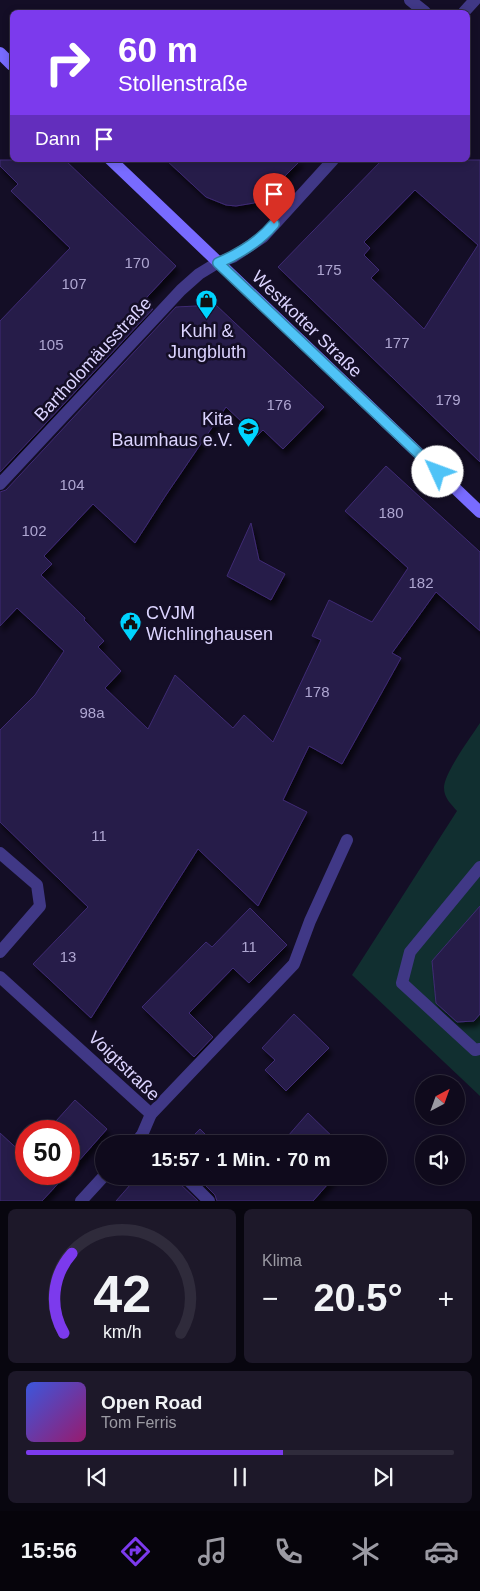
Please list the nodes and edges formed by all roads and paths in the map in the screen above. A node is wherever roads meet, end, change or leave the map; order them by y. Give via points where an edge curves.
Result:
1 (410, 0) edge
2 (475, 0) edge
3 (422, 10) edge
4 (466, 10) edge
5 (0, 52) edge
6 (10, 63) edge
7 (113, 162) edge
8 (330, 162) edge
9 (218, 263) junction
10 (0, 484) edge
11 (480, 512) edge
12 (346, 840) dead end
13 (0, 853) edge
14 (480, 867) edge
15 (0, 952) edge
16 (0, 977) edge
17 (480, 1049) edge
18 (152, 1114) junction
19 (144, 1135) edge
20 (96, 1185) edge
21 (193, 1185) edge
22 (81, 1201) edge
23 (209, 1201) edge

1 - 3 street
2 - 4 street
5 - 6 main road
7 - 9 main road, Westkotter Straße
8 - 9 street, Bartholomäusstraße via 263,237
9 - 10 street, Bartholomäusstraße via 181,290
9 - 11 main road, Westkotter Straße
12 - 18 street via 294,964
13 - 15 street via 37,885 40,906
14 - 17 street via 410,952 402,983 475,1050
16 - 18 street, Voigtstraße
18 - 19 street, Voigtstraße
20 - 22 street
21 - 23 street

